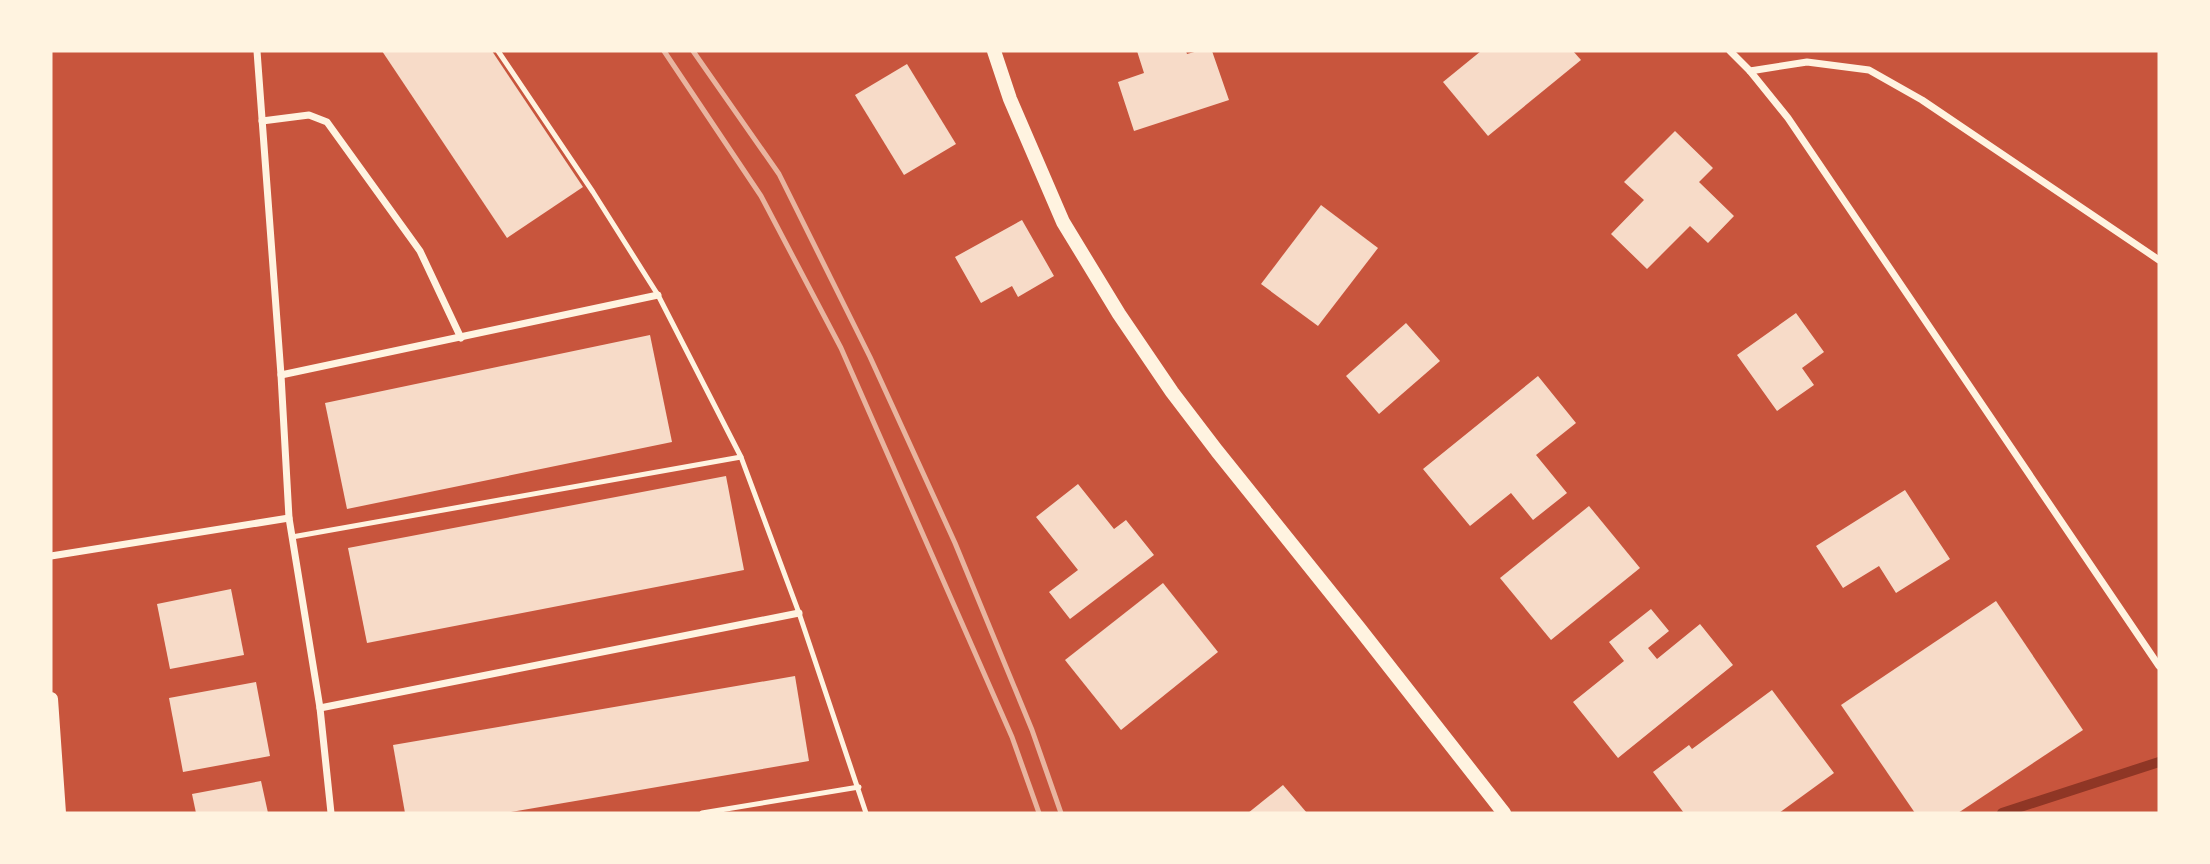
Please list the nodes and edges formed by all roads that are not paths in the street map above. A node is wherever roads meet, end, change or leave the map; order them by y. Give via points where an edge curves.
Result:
1 (257, 51) edge
2 (498, 51) edge
3 (994, 51) edge
4 (1730, 51) edge
5 (1750, 71) junction
6 (262, 121) junction
7 (2159, 260) edge
8 (658, 295) junction
9 (461, 338) junction
10 (281, 375) junction
11 (741, 457) junction
12 (289, 518) junction
13 (292, 537) junction
14 (51, 556) edge
15 (799, 613) junction
16 (2159, 666) edge
17 (51, 699) edge
18 (320, 708) junction
19 (859, 787) junction
20 (59, 813) edge
21 (331, 813) edge
22 (702, 813) edge
23 (866, 813) edge
24 (1504, 813) edge

1 - 6 street
2 - 8 lane
3 - 24 main road via 1063,222 1119,314 1217,451
4 - 5 street
5 - 7 street via 1807,62 1869,70 1922,100
5 - 16 street via 1788,118
6 - 9 street via 309,115 327,122 420,251
6 - 10 street
8 - 9 street
8 - 11 lane
9 - 10 street
10 - 12 street
11 - 13 lane
11 - 15 lane
12 - 13 street
12 - 14 street
13 - 18 street
15 - 18 street
15 - 19 lane
17 - 20 main road
18 - 21 street
19 - 22 lane
19 - 23 lane

